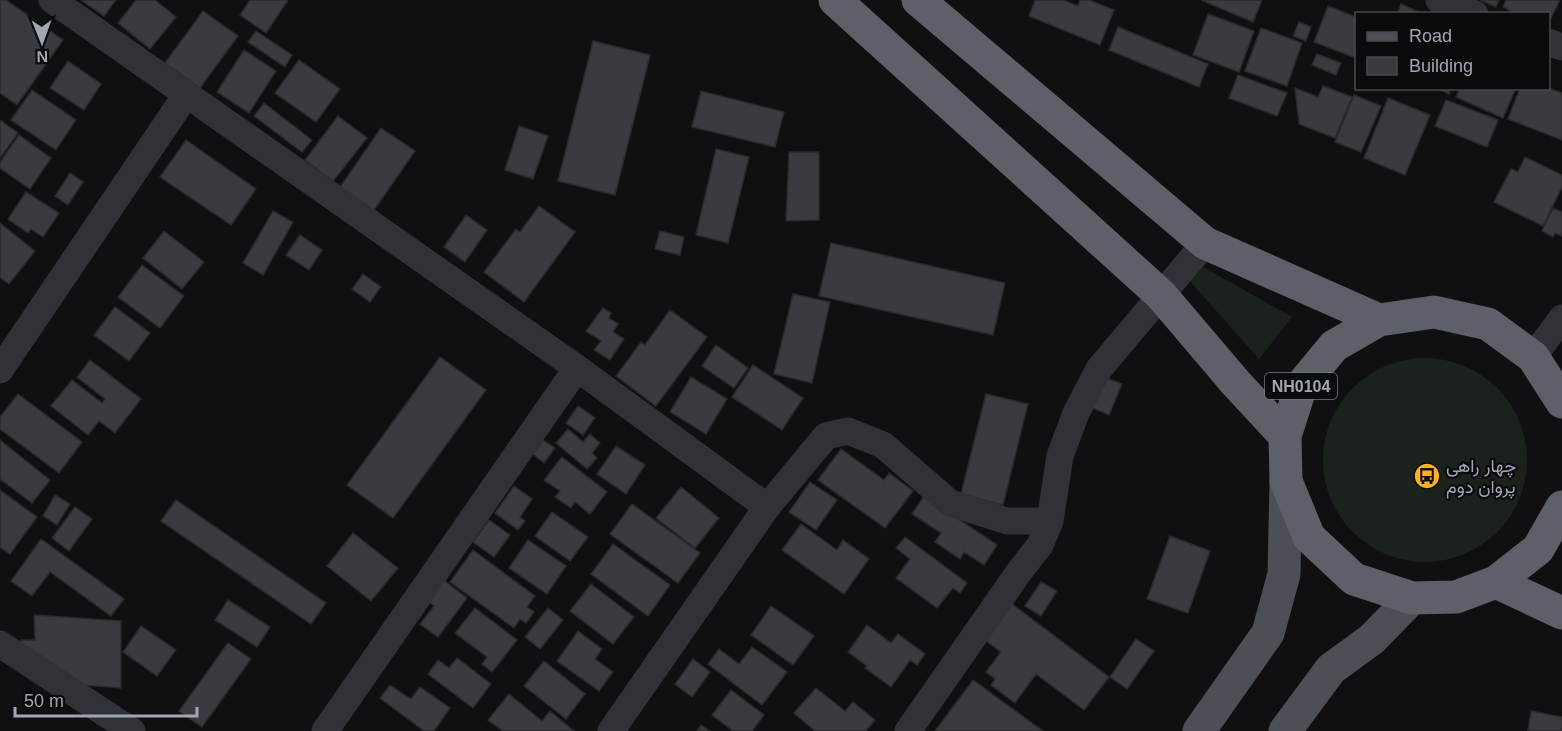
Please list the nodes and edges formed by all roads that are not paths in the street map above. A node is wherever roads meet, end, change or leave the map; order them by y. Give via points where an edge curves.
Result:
1 (52, 0) edge
2 (835, 0) edge
3 (1439, 0) edge
4 (920, 1) edge
5 (1470, 12) edge
6 (186, 95) junction
7 (1205, 243) junction
8 (1161, 295) junction
9 (1562, 318) edge
10 (1379, 320) junction
11 (1533, 357) junction
12 (577, 368) junction
13 (0, 370) edge
14 (1562, 402) edge
15 (1285, 436) junction
16 (1286, 481) junction
17 (767, 507) junction
18 (1562, 507) edge
19 (1050, 521) junction
20 (1496, 582) junction
21 (1412, 598) junction
22 (1562, 613) edge
23 (0, 644) edge
24 (132, 731) edge
25 (325, 731) edge
26 (611, 731) edge
27 (908, 731) edge
28 (1199, 731) edge
29 (1285, 731) edge

1 - 6 street
2 - 8 highway, NH0104
3 - 5 street
4 - 7 highway
6 - 12 street
6 - 13 street
7 - 8 street
7 - 10 highway
8 - 15 highway, NH0104
8 - 19 street via 1099,369 1076,413 1060,456
9 - 11 street
10 - 11 highway, NH0104 via 1434,312 1488,324
10 - 15 highway, NH0104 via 1334,346 1301,387
11 - 14 highway, NH0104
12 - 17 street
12 - 25 street
15 - 16 highway, NH0104
16 - 21 highway, NH0104 via 1309,537 1354,579
16 - 28 main road via 1284,574 1268,633
17 - 19 street via 826,436 848,431 883,445 950,503 1007,521
17 - 26 street
18 - 20 highway, NH0104 via 1538,549
19 - 27 street via 1040,545
20 - 21 highway, NH0104 via 1456,597
20 - 22 highway
21 - 29 main road via 1372,639 1331,669
23 - 24 street

